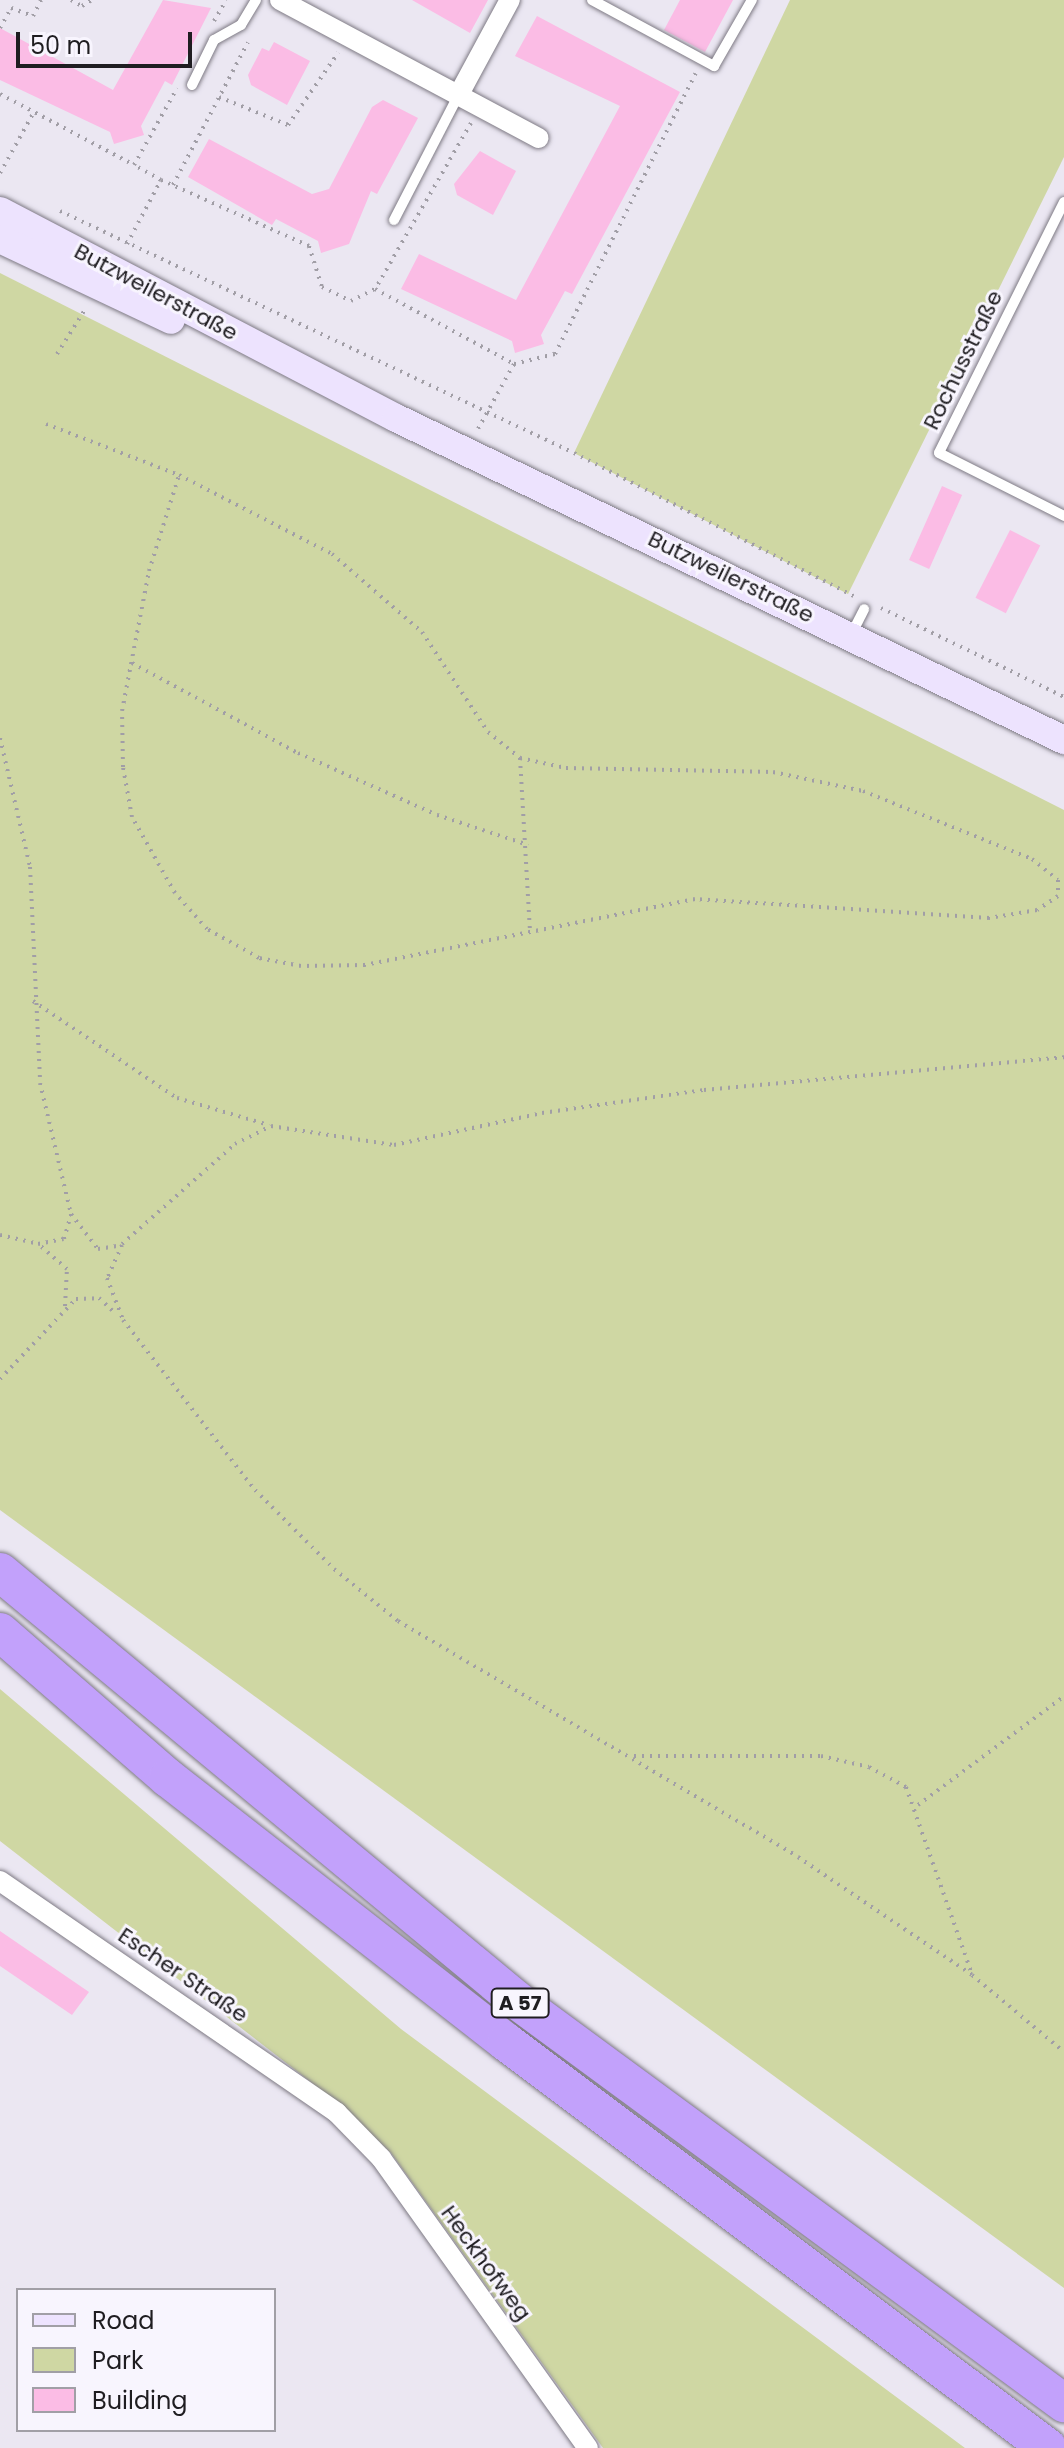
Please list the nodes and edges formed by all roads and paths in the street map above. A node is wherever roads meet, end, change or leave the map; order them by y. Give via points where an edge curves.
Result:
1 (41, 0) edge
2 (71, 0) edge
3 (92, 0) edge
4 (226, 0) edge
5 (256, 0) edge
6 (280, 0) edge
7 (510, 0) edge
8 (592, 0) edge
9 (752, 0) edge
10 (0, 28) edge
11 (255, 28) dead end
12 (207, 34) dead end
13 (348, 37) junction
14 (703, 60) junction
15 (185, 73) dead end
16 (192, 85) dead end
17 (0, 94) edge
18 (458, 96) junction
19 (219, 97) junction
20 (480, 107) junction
21 (34, 112) junction
22 (538, 138) dead end
23 (134, 165) junction
24 (0, 173) edge
25 (161, 180) junction
26 (173, 185) junction
27 (1064, 202) edge
28 (57, 209) dead end
29 (0, 211) edge
30 (394, 220) dead end
31 (0, 239) edge
32 (128, 243) junction
33 (105, 277) junction
34 (375, 289) junction
35 (57, 354) dead end
36 (514, 364) junction
37 (485, 412) junction
38 (46, 424) dead end
39 (468, 452) junction
40 (179, 475) junction
41 (1064, 516) edge
42 (864, 609) dead end
43 (851, 635) junction
44 (131, 663) junction
45 (1064, 697) edge
46 (0, 738) edge
47 (1064, 740) edge
48 (1, 746) edge
49 (520, 758) junction
50 (528, 845) junction
51 (1064, 890) edge
52 (1058, 896) junction
53 (530, 930) junction
54 (33, 1001) junction
55 (1064, 1057) edge
56 (271, 1126) junction
57 (71, 1214) junction
58 (0, 1235) edge
59 (38, 1244) junction
60 (122, 1245) junction
61 (65, 1306) junction
62 (123, 1320) junction
63 (0, 1379) edge
64 (0, 1572) edge
65 (0, 1632) edge
66 (1064, 1696) edge
67 (634, 1756) junction
68 (918, 1805) junction
69 (0, 1881) edge
70 (972, 1975) junction
71 (1064, 2052) edge
72 (337, 2113) joint
73 (1064, 2403) edge
74 (588, 2448) edge
75 (1048, 2448) edge

1 - 10 path via 33,16 11,8
2 - 3 path via 82,6
4 - 12 path
5 - 16 lane via 241,25 214,40
6 - 13 street
7 - 18 street
8 - 14 lane
9 - 14 lane via 714,66
11 - 19 path
13 - 18 street
13 - 19 path via 288,125
14 - 36 path via 555,354
15 - 23 path
17 - 21 path
18 - 20 street
18 - 30 lane
19 - 26 path
20 - 22 street
20 - 34 path
21 - 23 path
21 - 24 path
23 - 25 path
25 - 26 path
25 - 32 path
26 - 34 path via 309,246 322,287 351,301
27 - 41 lane, Rochusstraße via 939,453
28 - 32 path
29 - 33 main road, Butzweilerstraße
31 - 33 main road, Butzweilerstraße
32 - 33 path
32 - 37 path
33 - 35 path
33 - 39 main road, Butzweilerstraße
34 - 36 path
36 - 37 path
37 - 39 path
37 - 45 path
38 - 40 path
39 - 43 main road, Butzweilerstraße
40 - 44 path via 149,571
40 - 49 path via 332,554 378,591 422,632 488,732
42 - 43 lane
43 - 47 main road, Butzweilerstraße
44 - 50 path via 298,753 437,815
44 - 53 path via 122,711 132,817 175,893 207,929 259,958 301,966 365,965
46 - 48 path
48 - 54 path via 30,867
49 - 50 path
49 - 52 path via 566,768 773,772 863,791 1032,859 1058,880
50 - 53 path
51 - 52 path
52 - 53 path via 1037,910 989,918 695,899
54 - 56 path via 177,1098
54 - 57 path via 40,1083
55 - 56 path via 704,1090 542,1113 394,1145
56 - 60 path via 235,1144
57 - 59 path via 64,1239
57 - 60 path via 98,1249
58 - 59 path
59 - 61 path via 67,1269
60 - 62 path via 107,1278
61 - 62 path via 91,1296
61 - 63 path
62 - 67 path via 255,1490 334,1569 398,1621
64 - 73 highway, A 57 via 515,1999
65 - 75 highway, A 57 via 168,1778 506,2042
66 - 68 path
67 - 68 path via 821,1756 869,1767 906,1787
67 - 70 path
68 - 70 path
69 - 72 street, Escher Straße
70 - 71 path
72 - 74 street, Heckhofweg via 381,2158

